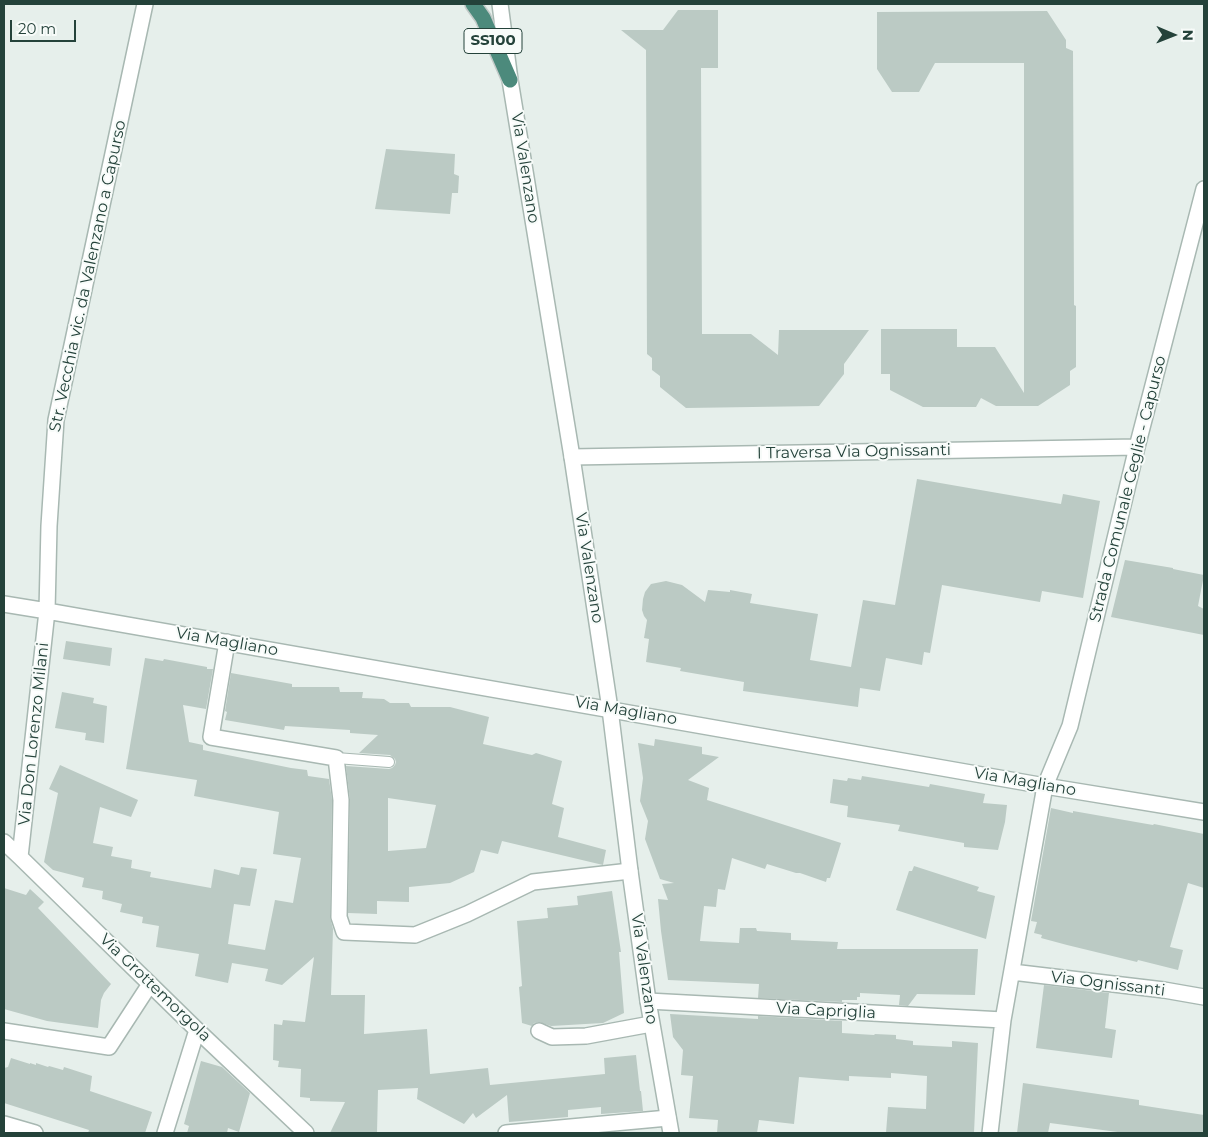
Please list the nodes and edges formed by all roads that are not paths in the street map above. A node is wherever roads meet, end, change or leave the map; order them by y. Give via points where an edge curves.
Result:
1 (145, 4) edge
2 (473, 4) edge
3 (500, 4) edge
4 (510, 80) junction
5 (1204, 189) edge
6 (1137, 447) junction
7 (572, 457) junction
8 (4, 604) edge
9 (47, 611) junction
10 (227, 642) junction
11 (610, 709) junction
12 (336, 758) junction
13 (389, 762) dead end
14 (1044, 786) junction
15 (1204, 812) edge
16 (4, 842) edge
17 (20, 857) junction
18 (630, 871) junction
19 (1012, 972) junction
20 (150, 984) junction
21 (1204, 997) edge
22 (648, 1001) junction
23 (1004, 1020) junction
24 (652, 1024) junction
25 (197, 1030) junction
26 (4, 1031) edge
27 (539, 1031) dead end
28 (4, 1124) edge
29 (670, 1126) edge
30 (35, 1133) edge
31 (165, 1133) edge
32 (306, 1133) edge
33 (506, 1133) edge
34 (990, 1133) edge

1 - 9 street, Str. Vecchia vic. da Valenzano a Capurso via 56,420
2 - 4 highway, SS100 via 483,18
3 - 4 street, Via Valenzano
4 - 7 street, Via Valenzano
5 - 6 street, Strada Comunale Ceglie - Capurso
6 - 7 street, I Traversa Via Ognissanti
6 - 14 street, Strada Comunale Ceglie - Capurso via 1070,726
7 - 11 street, Via Valenzano
8 - 9 street, Via Magliano
9 - 10 street, Via Magliano
9 - 17 street, Via Don Lorenzo Milani
10 - 11 street, Via Magliano
10 - 12 street via 211,737
11 - 14 street, Via Magliano
11 - 18 street, Via Valenzano
12 - 13 lane
12 - 18 street via 341,800 339,917 344,932 415,935 533,882
14 - 15 street, Via Magliano
14 - 19 street
16 - 17 street, Via Grottemorgola
17 - 20 street, Via Grottemorgola
18 - 22 street, Via Valenzano
19 - 21 street, Via Ognissanti
19 - 23 street
20 - 25 street, Via Grottemorgola
20 - 26 street via 109,1047
22 - 23 street, Via Capriglia
22 - 24 street, Via Valenzano
23 - 34 street
24 - 27 street via 586,1036 552,1037
24 - 29 street, Via Valenzano
25 - 31 street
25 - 32 street, Via Grottemorgola
28 - 30 street
29 - 33 street

